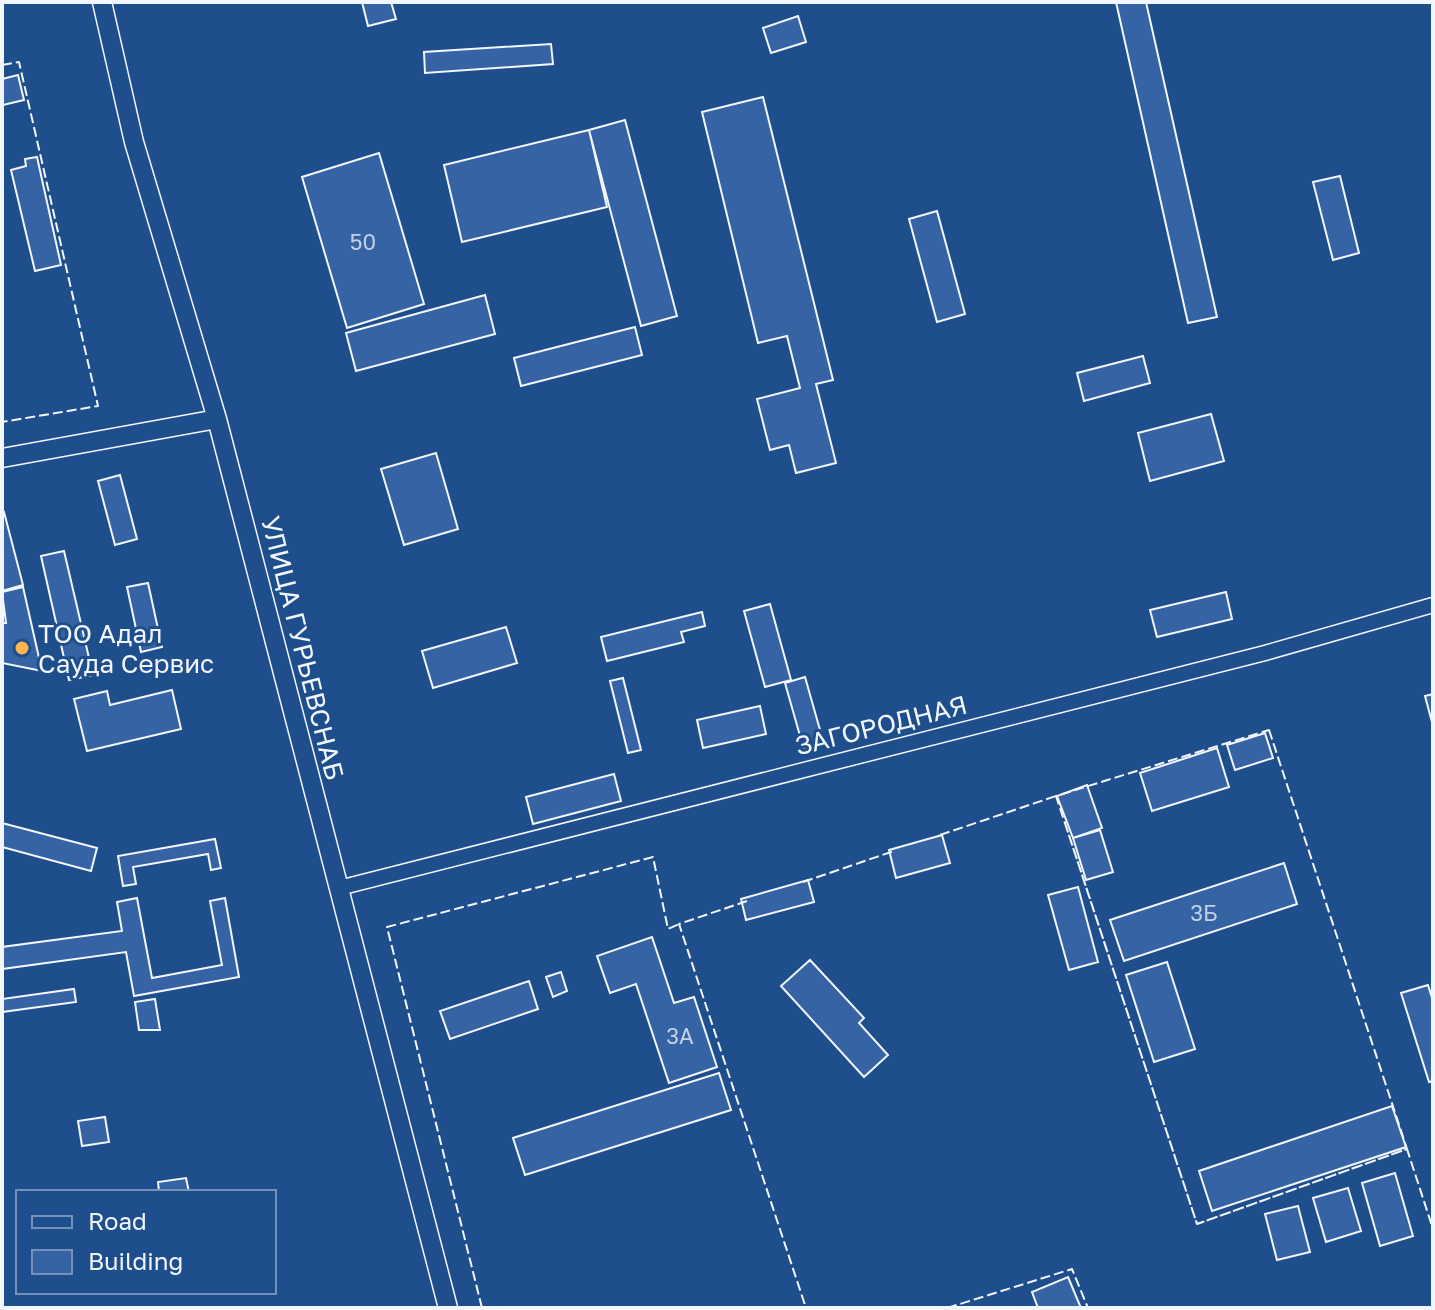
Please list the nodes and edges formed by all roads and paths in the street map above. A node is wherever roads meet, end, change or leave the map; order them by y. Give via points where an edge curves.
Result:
1 (102, 2) edge
2 (217, 419) junction
3 (2, 458) edge
4 (1433, 605) edge
5 (339, 888) junction
6 (448, 1308) edge

1 - 2 street, УЛИЦА ГУРЬЕВСНАБ via 134,142
2 - 3 street
2 - 5 street, УЛИЦА ГУРЬЕВСНАБ
4 - 5 street, ЗАГОРОДНАЯ via 1265,653
5 - 6 street, УЛИЦА ГУРЬЕВСНАБ

